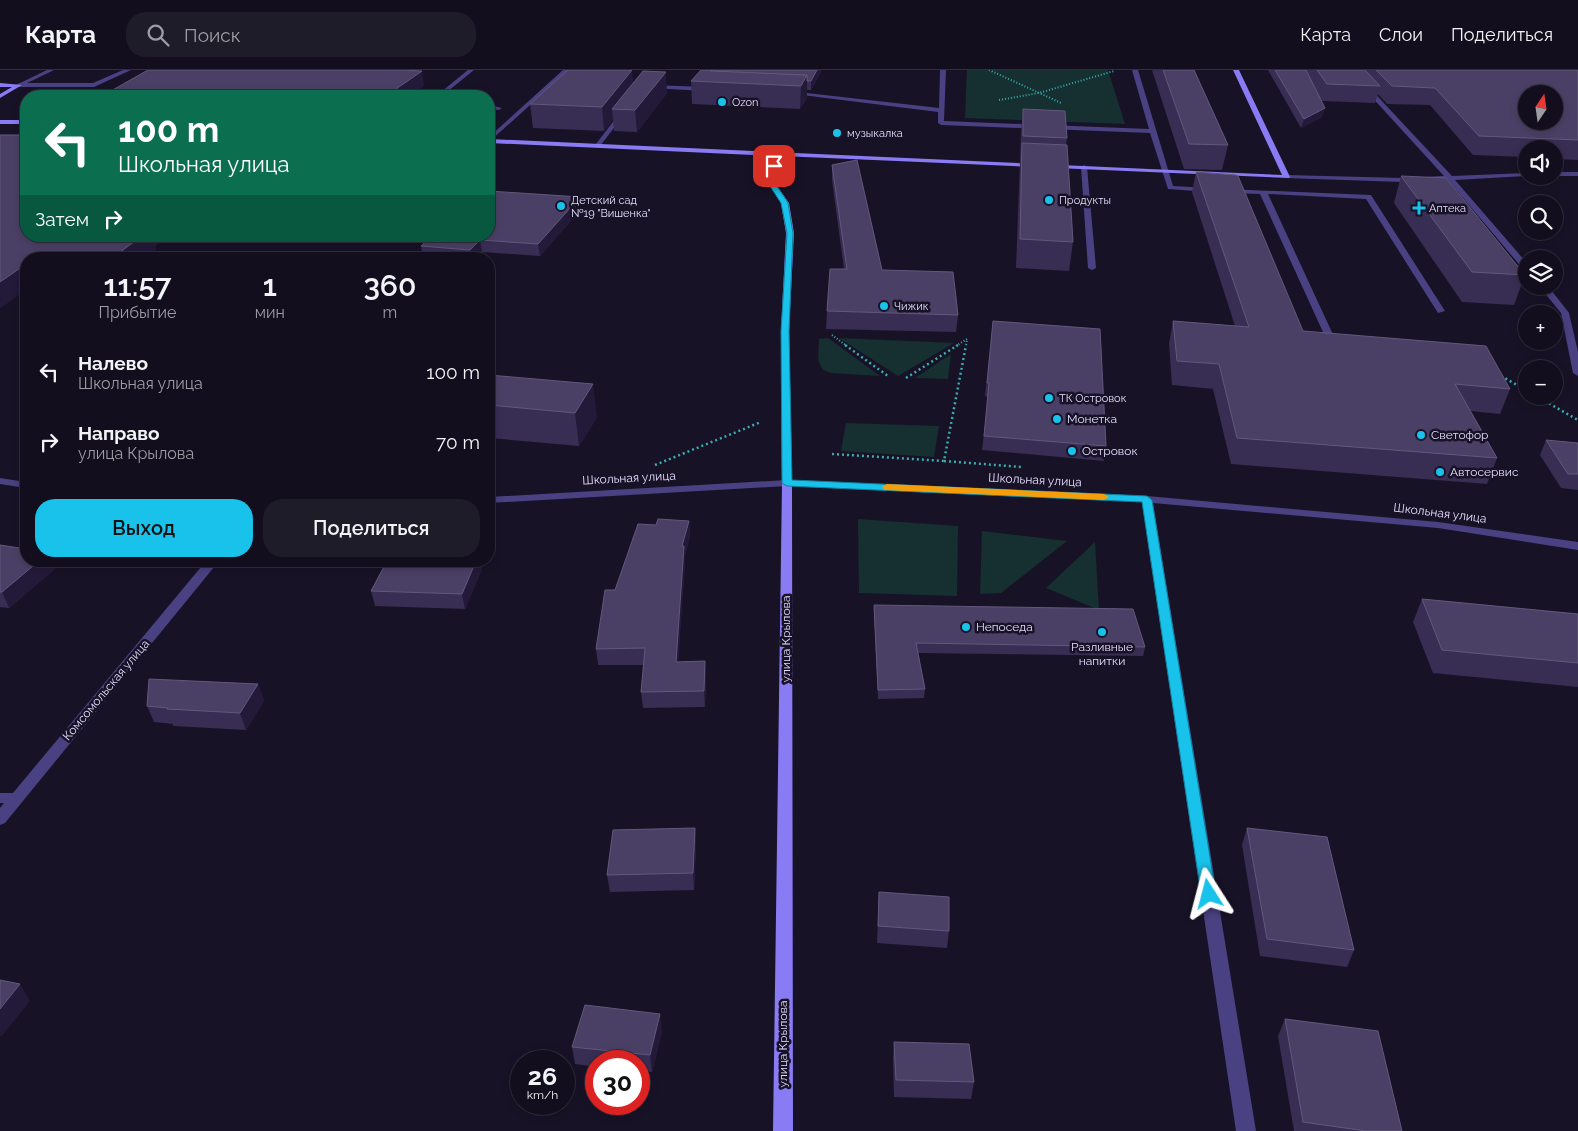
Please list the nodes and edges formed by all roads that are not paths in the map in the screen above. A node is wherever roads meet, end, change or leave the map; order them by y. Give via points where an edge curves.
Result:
1 (51, 70) edge
2 (128, 70) edge
3 (470, 70) edge
4 (566, 70) edge
5 (943, 70) edge
6 (1135, 70) edge
7 (1236, 70) edge
8 (1350, 70) edge
9 (647, 81) edge
10 (0, 85) edge
11 (19, 85) junction
12 (446, 90) edge
13 (711, 90) edge
14 (779, 93) edge
15 (0, 96) edge
16 (495, 108) edge
17 (498, 108) dead end
18 (626, 108) edge
19 (941, 110) junction
20 (0, 122) edge
21 (20, 122) edge
22 (1153, 131) junction
23 (495, 135) edge
24 (495, 140) edge
25 (598, 145) junction
26 (779, 153) junction
27 (1084, 167) junction
28 (1165, 170) junction
29 (1563, 174) edge
30 (1578, 174) edge
31 (1518, 175) edge
32 (1287, 177) junction
33 (1449, 177) junction
34 (1215, 190) edge
35 (1224, 191) edge
36 (1262, 192) junction
37 (1518, 258) edge
38 (1092, 268) dead end
39 (1550, 295) edge
40 (1441, 310) dead end
41 (1331, 341) edge
42 (1578, 373) edge
43 (0, 481) edge
44 (787, 483) junction
45 (20, 484) edge
46 (495, 500) edge
47 (1147, 500) junction
48 (1578, 546) edge
49 (208, 567) edge
50 (0, 798) edge
51 (17, 798) junction
52 (0, 819) edge
53 (783, 1131) edge
54 (1246, 1131) edge

1 - 11 street
2 - 11 street via 94,86
3 - 12 street
4 - 23 street
5 - 19 street
6 - 22 street
7 - 32 street
8 - 33 street
9 - 13 street via 642,86
10 - 11 street
11 - 15 street
14 - 19 street
16 - 17 street
18 - 25 street
19 - 22 street via 941,123
20 - 21 street
22 - 28 street
24 - 25 street
25 - 26 street
26 - 27 street
26 - 44 street, улица Крылова via 770,180 785,203 790,233 785,331
27 - 28 street
27 - 38 street
28 - 32 street
28 - 34 street via 1170,188
29 - 30 street
31 - 33 street
32 - 33 street via 1402,180
33 - 37 street
35 - 36 street
36 - 40 street via 1368,197
36 - 41 street
39 - 42 street via 1565,313
43 - 45 street
44 - 46 street, Школьная улица
44 - 47 street, Школьная улица
44 - 53 street, улица Крылова
47 - 48 street, Школьная улица via 1438,525
47 - 54 street
49 - 51 street, Комсомольская улица
50 - 51 street
51 - 52 street, Комсомольская улица

